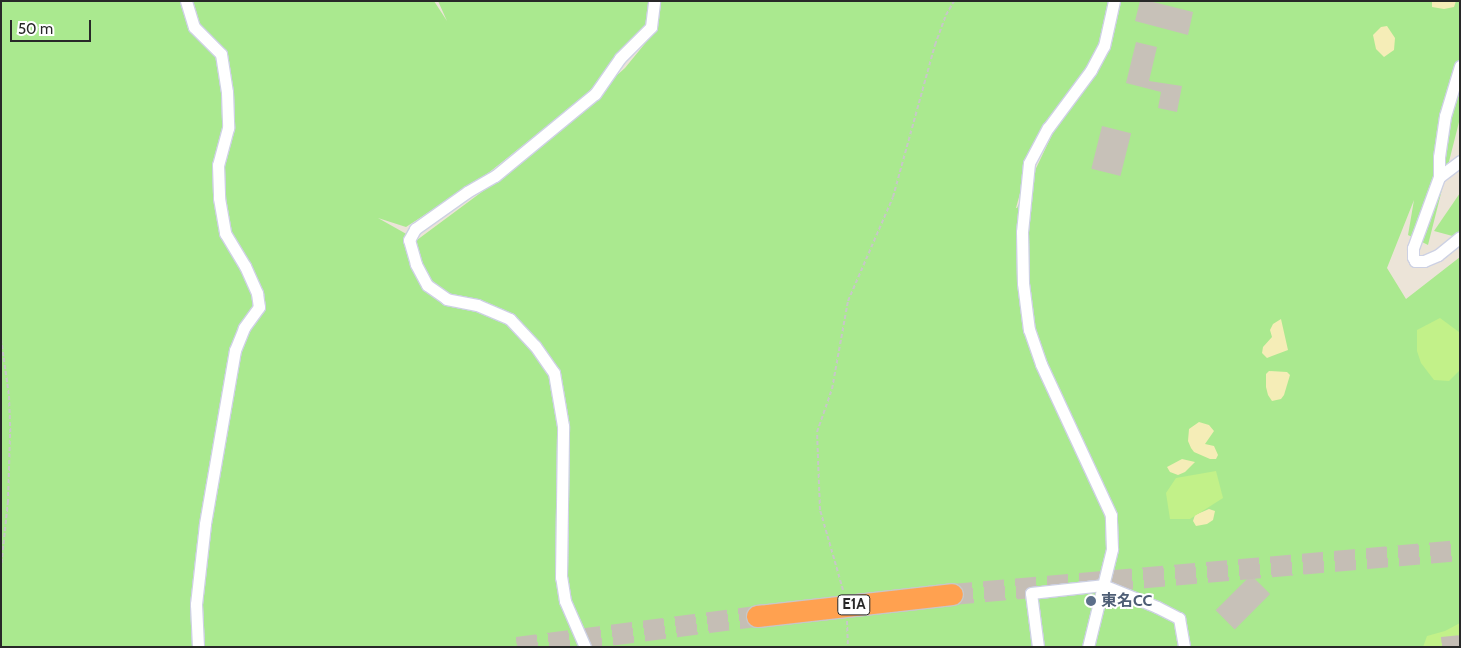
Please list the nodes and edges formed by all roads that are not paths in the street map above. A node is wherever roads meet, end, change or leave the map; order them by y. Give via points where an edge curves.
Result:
1 (186, 1) edge
2 (654, 1) edge
3 (1114, 1) edge
4 (1460, 66) edge
5 (1460, 161) edge
6 (1439, 177) junction
7 (1460, 237) edge
8 (1103, 585) junction
9 (952, 594) tunnel mouth
10 (757, 616) tunnel mouth
11 (198, 647) edge
12 (585, 647) edge
13 (1038, 647) edge
14 (1088, 647) edge
15 (1184, 647) edge

1 - 11 street via 194,27 221,54 228,128 218,165 224,233 245,266 259,307 244,328 235,350 205,524 196,604
2 - 12 street via 651,27 620,58 596,94 495,176 415,229 409,240 416,264 432,290 447,299 477,305 510,319 554,373 563,426 561,577 564,601
3 - 8 street via 1104,46 1091,70 1048,128 1029,163 1022,232 1023,282 1029,330 1111,515 1112,549
4 - 6 street via 1445,116 1438,157
5 - 6 street
6 - 7 street via 1413,248 1413,257 1416,261 1424,261 1438,255
8 - 13 street via 1031,593
8 - 14 street
8 - 15 street via 1178,618
9 - 10 highway, E1A, bridge

